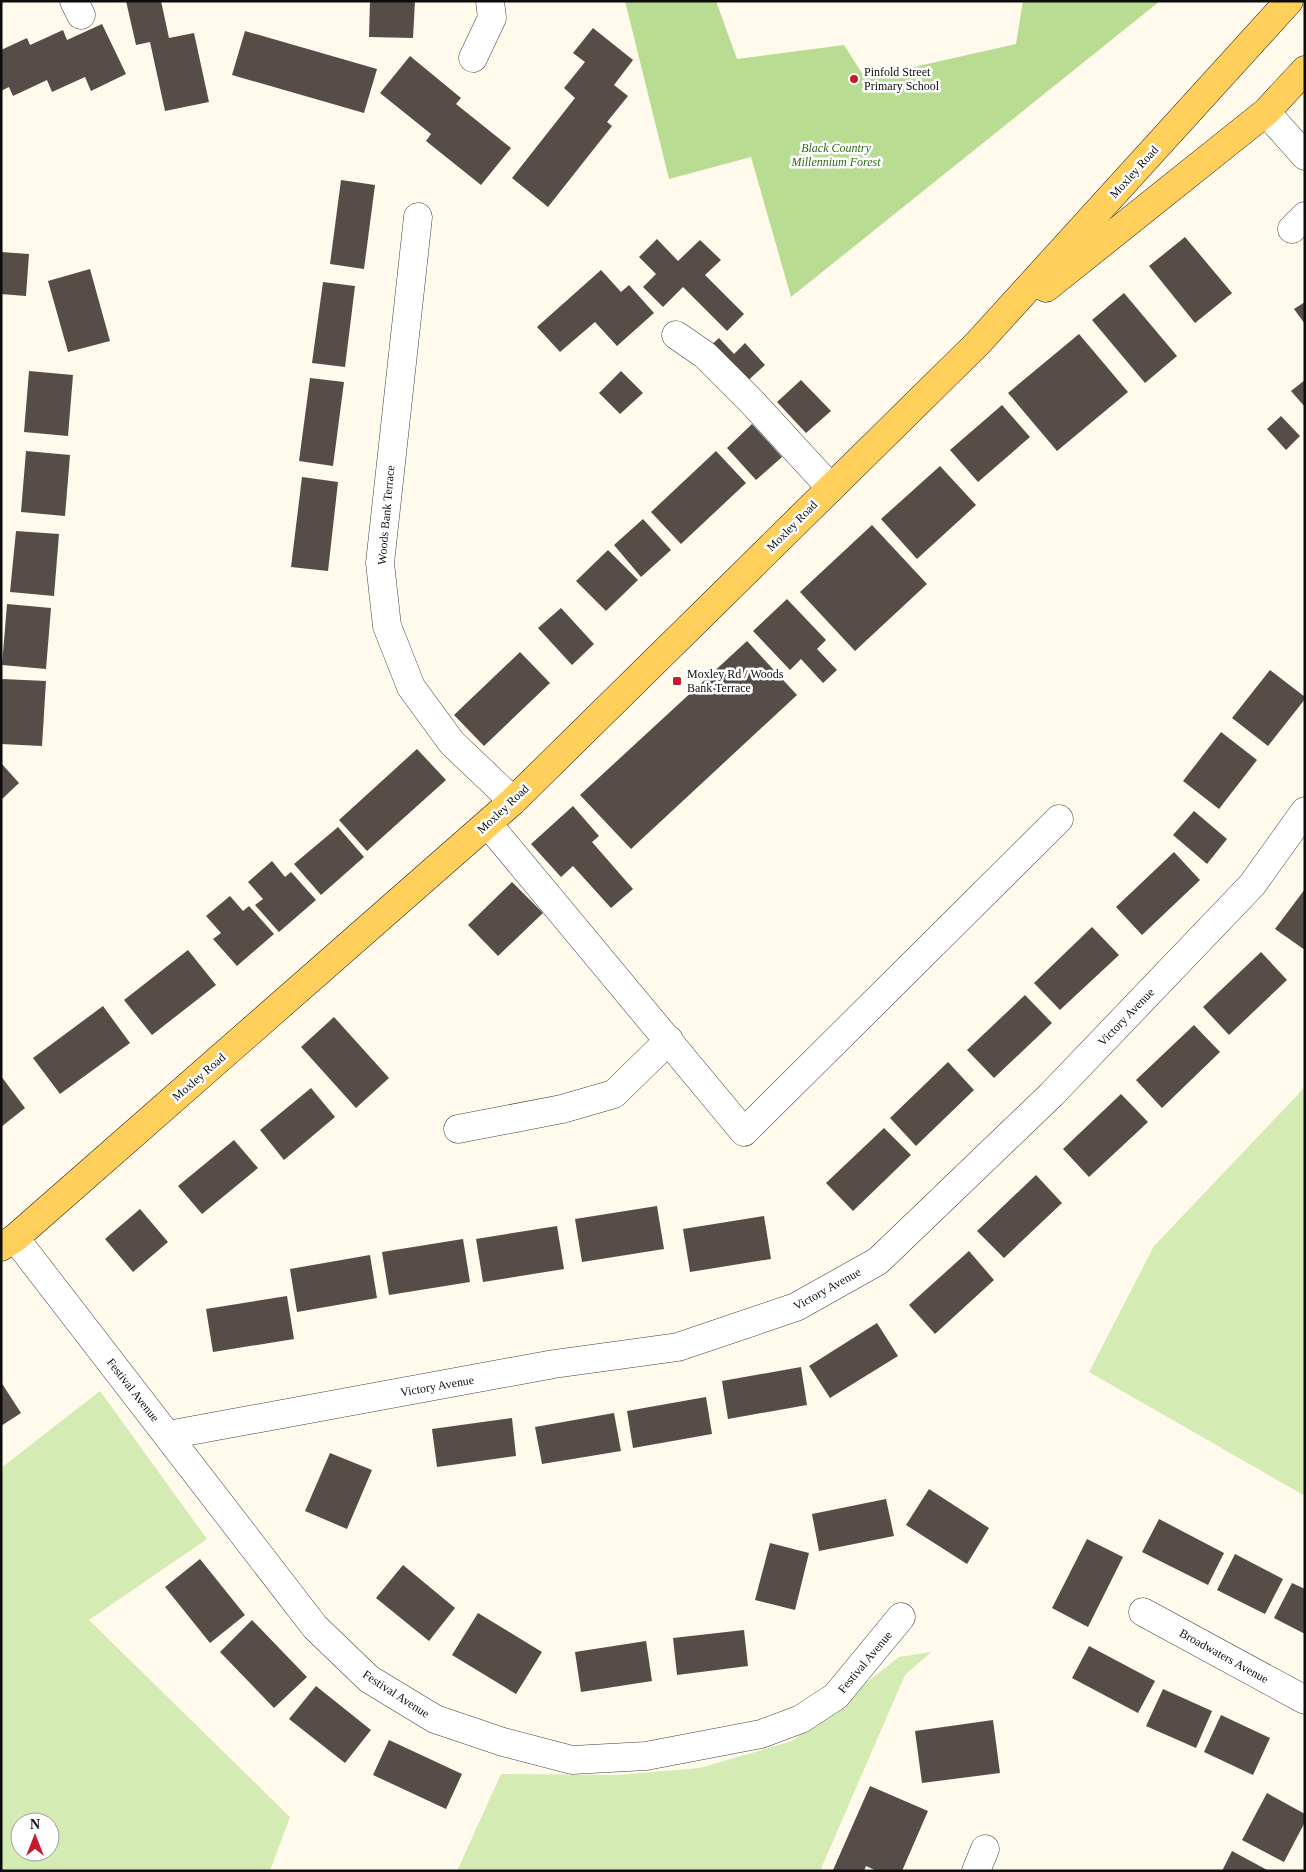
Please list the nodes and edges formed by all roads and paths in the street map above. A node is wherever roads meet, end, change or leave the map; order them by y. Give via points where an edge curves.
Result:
1 (490, 1) edge
2 (1290, 1) edge
3 (473, 58) dead end
4 (1305, 70) edge
5 (1266, 112) junction
6 (1305, 156) edge
7 (418, 217) dead end
8 (676, 335) dead end
9 (978, 342) junction
10 (831, 488) junction
11 (513, 801) junction
12 (1305, 811) edge
13 (1059, 819) dead end
14 (488, 824) junction
15 (669, 1040) junction
16 (458, 1128) dead end
17 (8, 1242) edge
18 (168, 1435) junction
19 (1143, 1612) dead end
20 (901, 1617) dead end
21 (1305, 1700) edge

1 - 3 street via 492,18
2 - 9 main road, Moxley Road
4 - 5 main road, Moxley Road
5 - 6 street
5 - 9 main road, Moxley Road
7 - 11 street, Woods Bank Terrace via 380,563 387,626 411,687 452,743
8 - 10 street via 705,355
9 - 10 main road, Moxley Road
10 - 11 main road, Moxley Road
11 - 14 main road, Moxley Road
12 - 18 street, Victory Avenue via 1252,885 1051,1096 878,1261 796,1308 678,1347 554,1364
13 - 15 street via 744,1132
14 - 15 street
14 - 17 main road, Moxley Road
15 - 16 street via 614,1094 562,1109
17 - 18 street, Festival Avenue
18 - 20 street, Festival Avenue via 315,1627 369,1679 435,1719 503,1742 572,1760 646,1756 762,1734 801,1719 836,1696
19 - 21 street, Broadwaters Avenue

